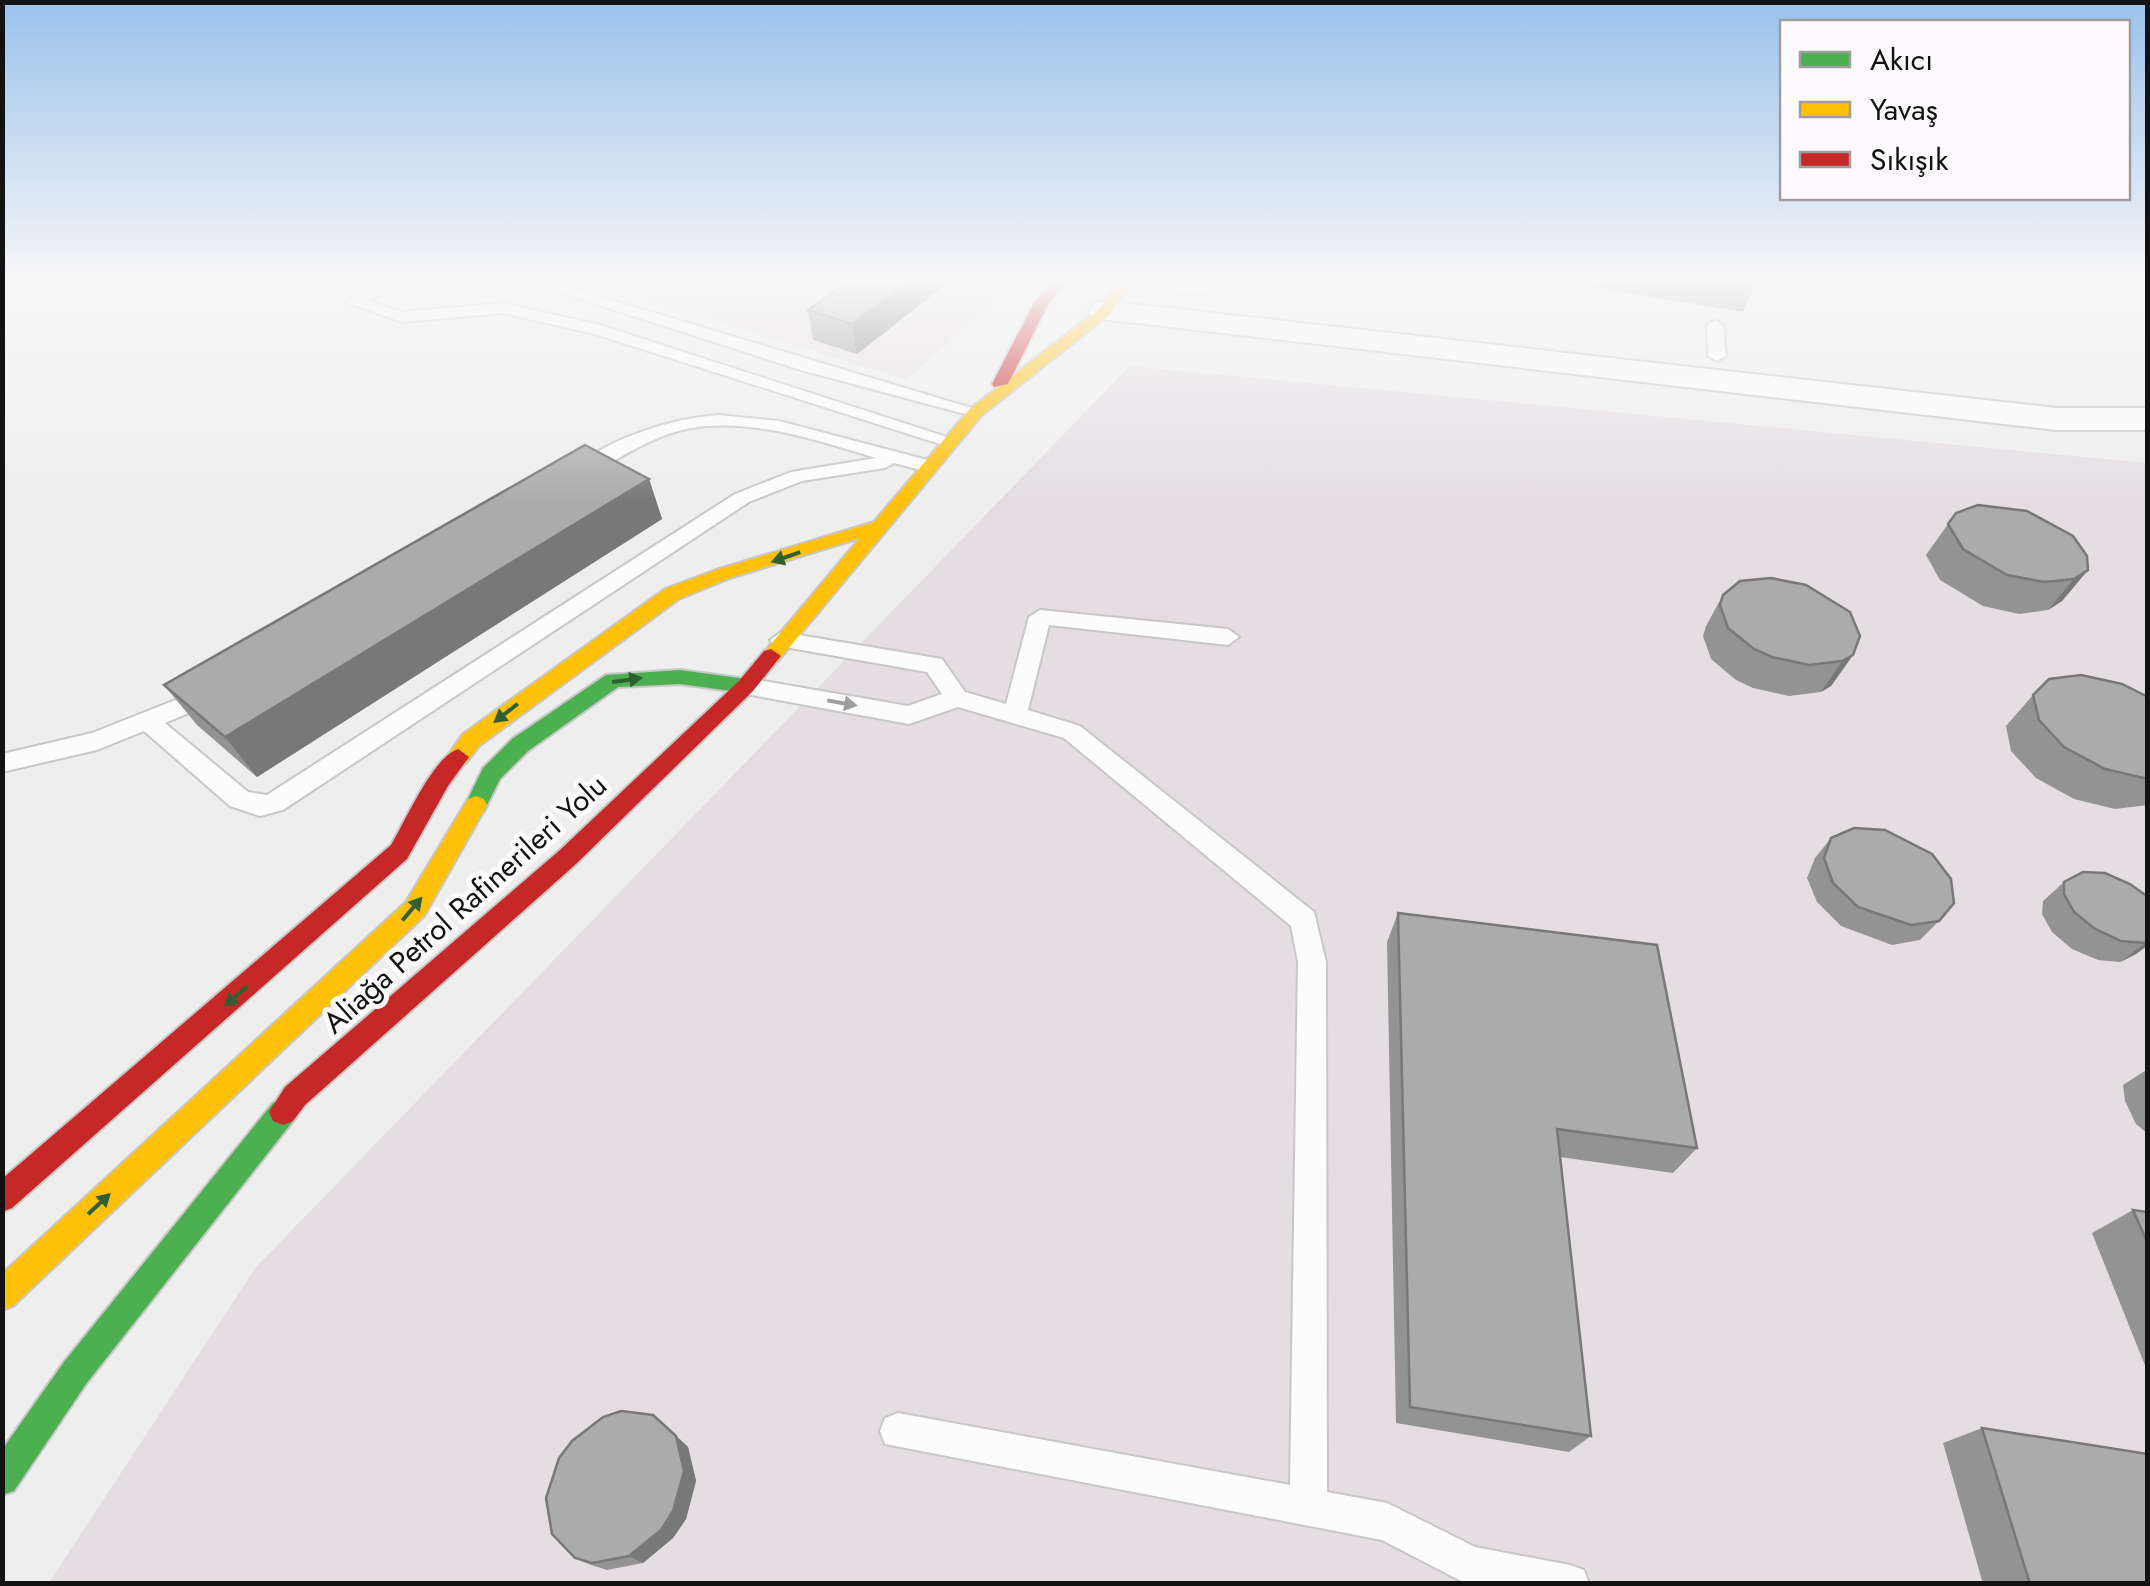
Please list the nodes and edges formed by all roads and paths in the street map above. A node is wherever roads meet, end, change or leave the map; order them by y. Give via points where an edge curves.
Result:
1 (679, 355) edge
2 (771, 355) edge
3 (1012, 355) edge
4 (1048, 355) edge
5 (1573, 355) edge
6 (985, 404) junction
7 (2148, 418) edge
8 (950, 441) junction
9 (901, 460) junction
10 (928, 466) junction
11 (565, 482) edge
12 (878, 526) junction
13 (1228, 637) dead end
14 (781, 640) junction
15 (234, 681) edge
16 (746, 686) junction
17 (957, 698) junction
18 (1015, 715) junction
19 (147, 720) junction
20 (2, 763) edge
21 (302, 976) junction
22 (16, 1194) edge
23 (2, 1294) edge
24 (898, 1431) dead end
25 (2, 1479) edge
26 (1308, 1508) junction
27 (1570, 1584) edge

1 - 8 lane
2 - 6 lane
3 - 6 street
4 - 6 street
5 - 7 street via 2056,418
6 - 8 street, Aliağa Petrol Rafinerileri Yolu
8 - 10 street, Aliağa Petrol Rafinerileri Yolu
9 - 10 lane
9 - 11 lane via 763,425 705,421 649,437
9 - 19 lane via 798,476 742,498 274,803 239,799
10 - 12 street, Aliağa Petrol Rafinerileri Yolu
12 - 14 street, Aliağa Petrol Rafinerileri Yolu
12 -> 21 street via 672,594 512,708 440,780 399,852
13 - 18 lane via 1040,617
14 - 16 street, Aliağa Petrol Rafinerileri Yolu
14 - 17 lane via 934,665
15 - 19 lane
16 -> 17 lane via 908,715
21 -> 16 street via 416,910 490,774 614,680 680,677
16 - 25 street, Aliağa Petrol Rafinerileri Yolu via 568,857 294,1096 75,1372
17 - 18 lane
18 - 26 lane via 1072,732 1304,920 1312,962
19 - 20 lane via 97,741
21 -> 22 street via 158,1073
23 -> 21 street via 64,1224 195,1102
24 - 26 lane
26 - 27 lane via 1387,1522 1471,1566

